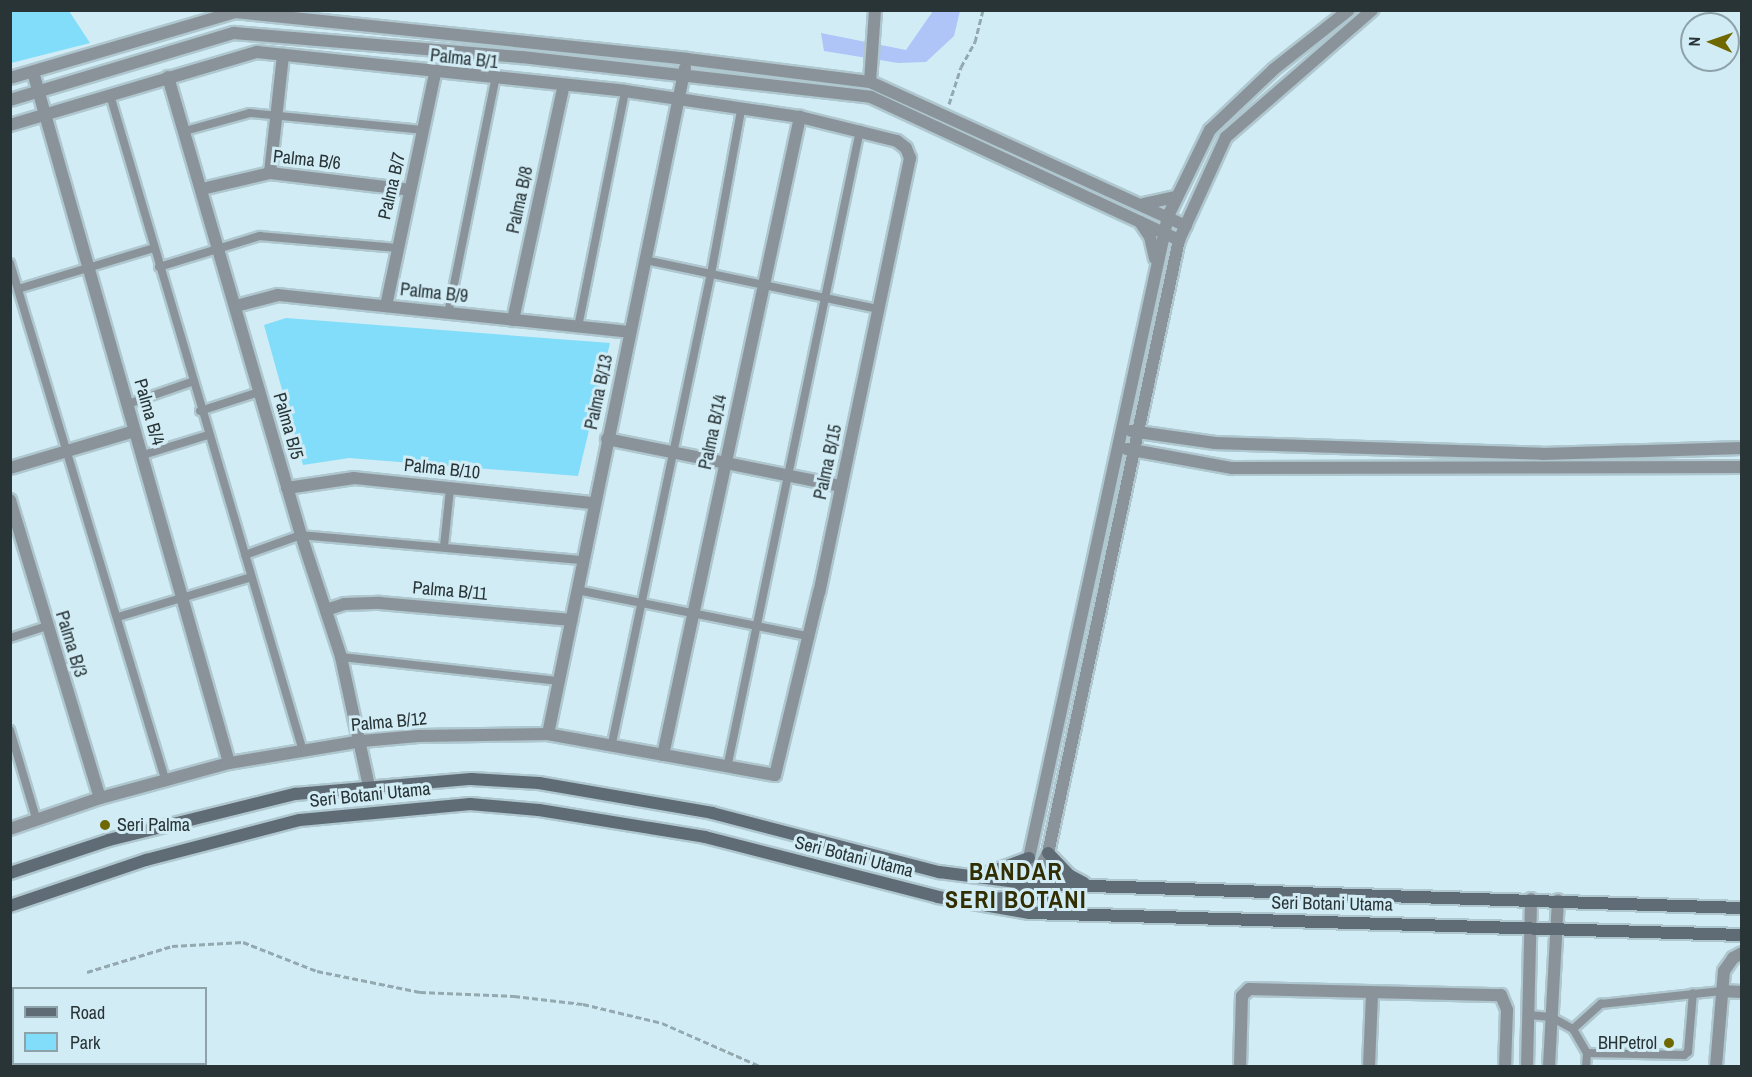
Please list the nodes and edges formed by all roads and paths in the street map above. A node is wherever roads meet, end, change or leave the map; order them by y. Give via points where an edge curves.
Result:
1 (874, 10) edge
2 (983, 10) edge
3 (1349, 10) edge
4 (1372, 10) edge
5 (283, 55) junction
6 (687, 59) junction
7 (33, 72) junction
8 (435, 74) junction
9 (683, 75) junction
10 (168, 77) junction
11 (10, 78) edge
12 (495, 80) junction
13 (870, 82) junction
14 (563, 88) junction
15 (39, 92) junction
16 (625, 92) junction
17 (110, 95) junction
18 (679, 99) junction
19 (10, 100) edge
20 (741, 110) junction
21 (46, 114) junction
22 (276, 114) junction
23 (945, 116) junction
24 (800, 117) junction
25 (10, 125) edge
26 (423, 130) junction
27 (860, 130) junction
28 (185, 131) junction
29 (910, 158) joint
30 (270, 173) junction
31 (202, 189) junction
32 (410, 190) junction
33 (1177, 197) junction
34 (1142, 204) junction
35 (1168, 216) junction
36 (1139, 220) junction
37 (1186, 226) junction
38 (1163, 231) junction
39 (1179, 240) junction
40 (154, 248) junction
41 (218, 248) junction
42 (396, 248) junction
43 (645, 260) junction
44 (1156, 262) junction
45 (10, 263) edge
46 (89, 267) junction
47 (159, 267) junction
48 (711, 274) junction
49 (764, 285) junction
50 (18, 289) junction
51 (825, 298) junction
52 (236, 306) junction
53 (386, 306) junction
54 (877, 309) junction
55 (448, 314) junction
56 (513, 320) junction
57 (578, 327) junction
58 (630, 332) junction
59 (191, 382) junction
60 (260, 392) junction
61 (128, 404) junction
62 (200, 411) junction
63 (1121, 429) junction
64 (135, 431) junction
65 (1137, 432) junction
66 (208, 435) junction
67 (607, 439) junction
68 (1117, 447) junction
69 (1742, 448) edge
70 (1132, 451) junction
71 (674, 452) junction
72 (67, 453) junction
73 (143, 455) junction
74 (725, 463) junction
75 (1742, 467) edge
76 (10, 468) edge
77 (788, 475) junction
78 (841, 486) junction
79 (287, 488) junction
80 (450, 489) junction
81 (10, 500) edge
82 (593, 503) junction
83 (301, 535) junction
84 (444, 546) junction
85 (245, 555) junction
86 (582, 560) junction
87 (251, 577) junction
88 (577, 590) junction
89 (186, 599) junction
90 (640, 602) junction
91 (326, 610) junction
92 (693, 613) junction
93 (118, 617) junction
94 (571, 620) junction
95 (757, 625) junction
96 (46, 626) junction
97 (807, 636) junction
98 (10, 638) edge
99 (341, 657) junction
100 (558, 681) junction
101 (10, 730) edge
102 (548, 734) junction
103 (362, 741) junction
104 (612, 743) junction
105 (303, 752) junction
106 (663, 755) junction
107 (229, 763) junction
108 (727, 768) junction
109 (777, 772) joint
110 (166, 782) junction
111 (369, 786) junction
112 (100, 798) junction
113 (37, 821) junction
114 (10, 829) edge
115 (1048, 853) junction
116 (1029, 858) junction
117 (10, 873) edge
118 (976, 877) junction
119 (1032, 884) junction
120 (1088, 886) junction
121 (1531, 899) junction
122 (960, 900) junction
123 (1558, 900) junction
124 (10, 906) edge
125 (1742, 908) edge
126 (1056, 914) junction
127 (1531, 927) junction
128 (1557, 928) junction
129 (1742, 935) edge
130 (1742, 953) edge
131 (87, 972) dead end
132 (1721, 991) junction
133 (1742, 992) edge
134 (1372, 993) junction
135 (1693, 993) junction
136 (1529, 1015) junction
137 (1551, 1017) junction
138 (1573, 1029) junction
139 (1587, 1053) junction
140 (760, 1066) edge
141 (1240, 1066) edge
142 (1369, 1066) edge
143 (1505, 1066) edge
144 (1527, 1066) edge
145 (1549, 1066) edge
146 (1586, 1066) edge
147 (1716, 1066) edge

1 - 13 street
2 - 23 path via 975,42 961,67
3 - 33 street via 1274,69 1210,130
4 - 37 street via 1226,137
5 - 8 street, Palma B/1
5 - 10 street, Palma B/1 via 257,52
5 - 22 street
6 - 7 street via 235,12
6 - 9 street, Palma B/13
6 - 13 street
7 - 11 street
7 - 15 street, Palma B/4
8 - 12 street, Palma B/1
8 - 26 street, Palma B/7
9 - 15 street via 234,33
9 - 18 street, Palma B/13
9 - 36 street via 871,97
10 - 17 street, Palma B/1
10 - 28 street, Palma B/5
12 - 14 street, Palma B/1
12 - 55 lane
13 - 23 street
14 - 16 street, Palma B/1
14 - 56 street, Palma B/8
15 - 19 street
15 - 21 street, Palma B/4
16 - 18 street, Palma B/1
16 - 57 lane
17 - 21 street, Palma B/1
17 - 40 lane
18 - 20 street, Palma B/1
18 - 43 street, Palma B/13
20 - 24 street, Palma B/1
20 - 48 lane
21 - 25 street, Palma B/1
21 - 46 street, Palma B/4
22 - 26 lane
22 - 28 lane via 250,113
22 - 30 street
23 - 34 street
24 - 27 street, Palma B/1
24 - 49 street, Palma B/14
26 - 32 street, Palma B/7
27 - 29 street, Palma B/1 via 897,141
27 - 51 lane
28 - 31 street, Palma B/5
29 - 54 street, Palma B/15
30 - 31 street, Palma B/6
30 - 32 street, Palma B/6
31 - 41 street, Palma B/5
32 - 42 street, Palma B/7
33 - 34 street
33 - 35 street
34 - 35 street
35 - 37 street
35 - 38 street
36 - 38 street
36 - 44 street via 1150,237
37 - 39 street
38 - 39 street
38 - 44 street
39 - 65 street
40 - 46 lane
40 - 47 lane
41 - 42 lane via 260,236
41 - 47 lane
41 - 52 street, Palma B/5
42 - 53 street, Palma B/7
43 - 48 lane
43 - 58 street, Palma B/13
44 - 63 street
45 - 50 lane
46 - 50 lane
46 - 61 street, Palma B/4
47 - 59 lane
48 - 49 lane
48 - 71 lane
49 - 51 lane
49 - 74 street, Palma B/14
50 - 72 lane
51 - 54 lane
51 - 77 lane
52 - 53 street, Palma B/9 via 278,295
52 - 60 street, Palma B/5
53 - 55 street, Palma B/9
54 - 78 street, Palma B/15
55 - 56 street, Palma B/9
56 - 57 street, Palma B/9
57 - 58 street, Palma B/9
58 - 67 street, Palma B/13
59 - 61 lane
59 - 62 lane
60 - 62 lane
60 - 79 street, Palma B/5
61 - 64 street, Palma B/4
62 - 66 lane
63 - 65 street
63 - 68 street
64 - 72 street
64 - 73 street, Palma B/4
65 - 69 street via 1215,443 1530,453
65 - 70 street
66 - 73 lane
66 - 85 lane
67 - 71 street
67 - 82 street, Palma B/13
68 - 70 street
68 - 116 street
70 - 75 street via 1232,468
70 - 115 street
71 - 74 street
71 - 90 lane
72 - 76 street
72 - 93 lane
73 - 89 street, Palma B/4
74 - 77 street
74 - 92 street, Palma B/14
77 - 78 street
77 - 95 lane
78 - 97 street, Palma B/15
79 - 80 street, Palma B/10 via 354,478
79 - 83 street, Palma B/5
80 - 82 street, Palma B/10
80 - 84 lane
81 - 96 street, Palma B/3
82 - 86 street, Palma B/13
83 - 84 lane
83 - 85 lane
83 - 91 street, Palma B/5
84 - 86 lane
85 - 87 lane
86 - 88 street, Palma B/13
87 - 89 lane
87 - 105 lane
88 - 90 lane
88 - 94 street, Palma B/13
89 - 93 lane
89 - 107 street, Palma B/4
90 - 92 lane
90 - 104 lane
91 - 94 street, Palma B/11 via 344,604 380,603
91 - 99 street, Palma B/5
92 - 95 lane
92 - 106 street, Palma B/14
93 - 110 lane
94 - 100 street, Palma B/13
95 - 97 lane
95 - 108 lane
96 - 98 lane
96 - 112 street, Palma B/3
97 - 109 street, Palma B/15
99 - 100 lane
99 - 103 street, Palma B/5
100 - 102 street, Palma B/13
101 - 113 lane
102 - 103 street, Palma B/12
102 - 104 street, Palma B/12
103 - 105 street, Palma B/12
103 - 111 street, Palma B/5
104 - 106 street, Palma B/12
105 - 107 street, Palma B/12
106 - 108 street, Palma B/12
107 - 110 street, Palma B/12
108 - 109 street, Palma B/12
110 - 112 street, Palma B/12
111 - 117 main road, Seri Botani Utama via 295,794 222,809
111 - 118 main road, Seri Botani Utama via 471,779 539,783 711,813 939,872
112 - 113 street, Palma B/12
113 - 114 street, Palma B/12
115 - 119 street
115 - 120 main road via 1069,875
116 - 118 main road
116 - 119 street
118 - 119 main road, Seri Botani Utama
119 - 120 main road, Seri Botani Utama
119 - 122 main road via 1013,897
119 - 126 main road
120 - 121 main road, Seri Botani Utama
121 - 123 main road, Seri Botani Utama
121 - 127 street
122 - 124 main road, Seri Botani Utama via 705,837 539,810 470,804 300,820 146,860
122 - 126 main road, Seri Botani Utama
123 - 125 main road, Seri Botani Utama
123 - 128 street
126 - 127 main road, Seri Botani Utama
127 - 128 main road, Seri Botani Utama
127 - 136 street
128 - 129 main road, Seri Botani Utama
128 - 137 street
130 - 132 street via 1727,964
131 - 140 path via 172,946 243,942 317,971 420,992 583,1004 662,1023
132 - 133 street
132 - 135 lane
132 - 147 street
134 - 141 street via 1244,991
134 - 142 street
134 - 143 street via 1502,995 1507,1011
135 - 138 lane via 1601,1004
135 - 139 lane via 1688,1052 1684,1055
136 - 137 lane
136 - 144 street
137 - 138 lane
137 - 145 street
138 - 139 lane
139 - 146 lane

